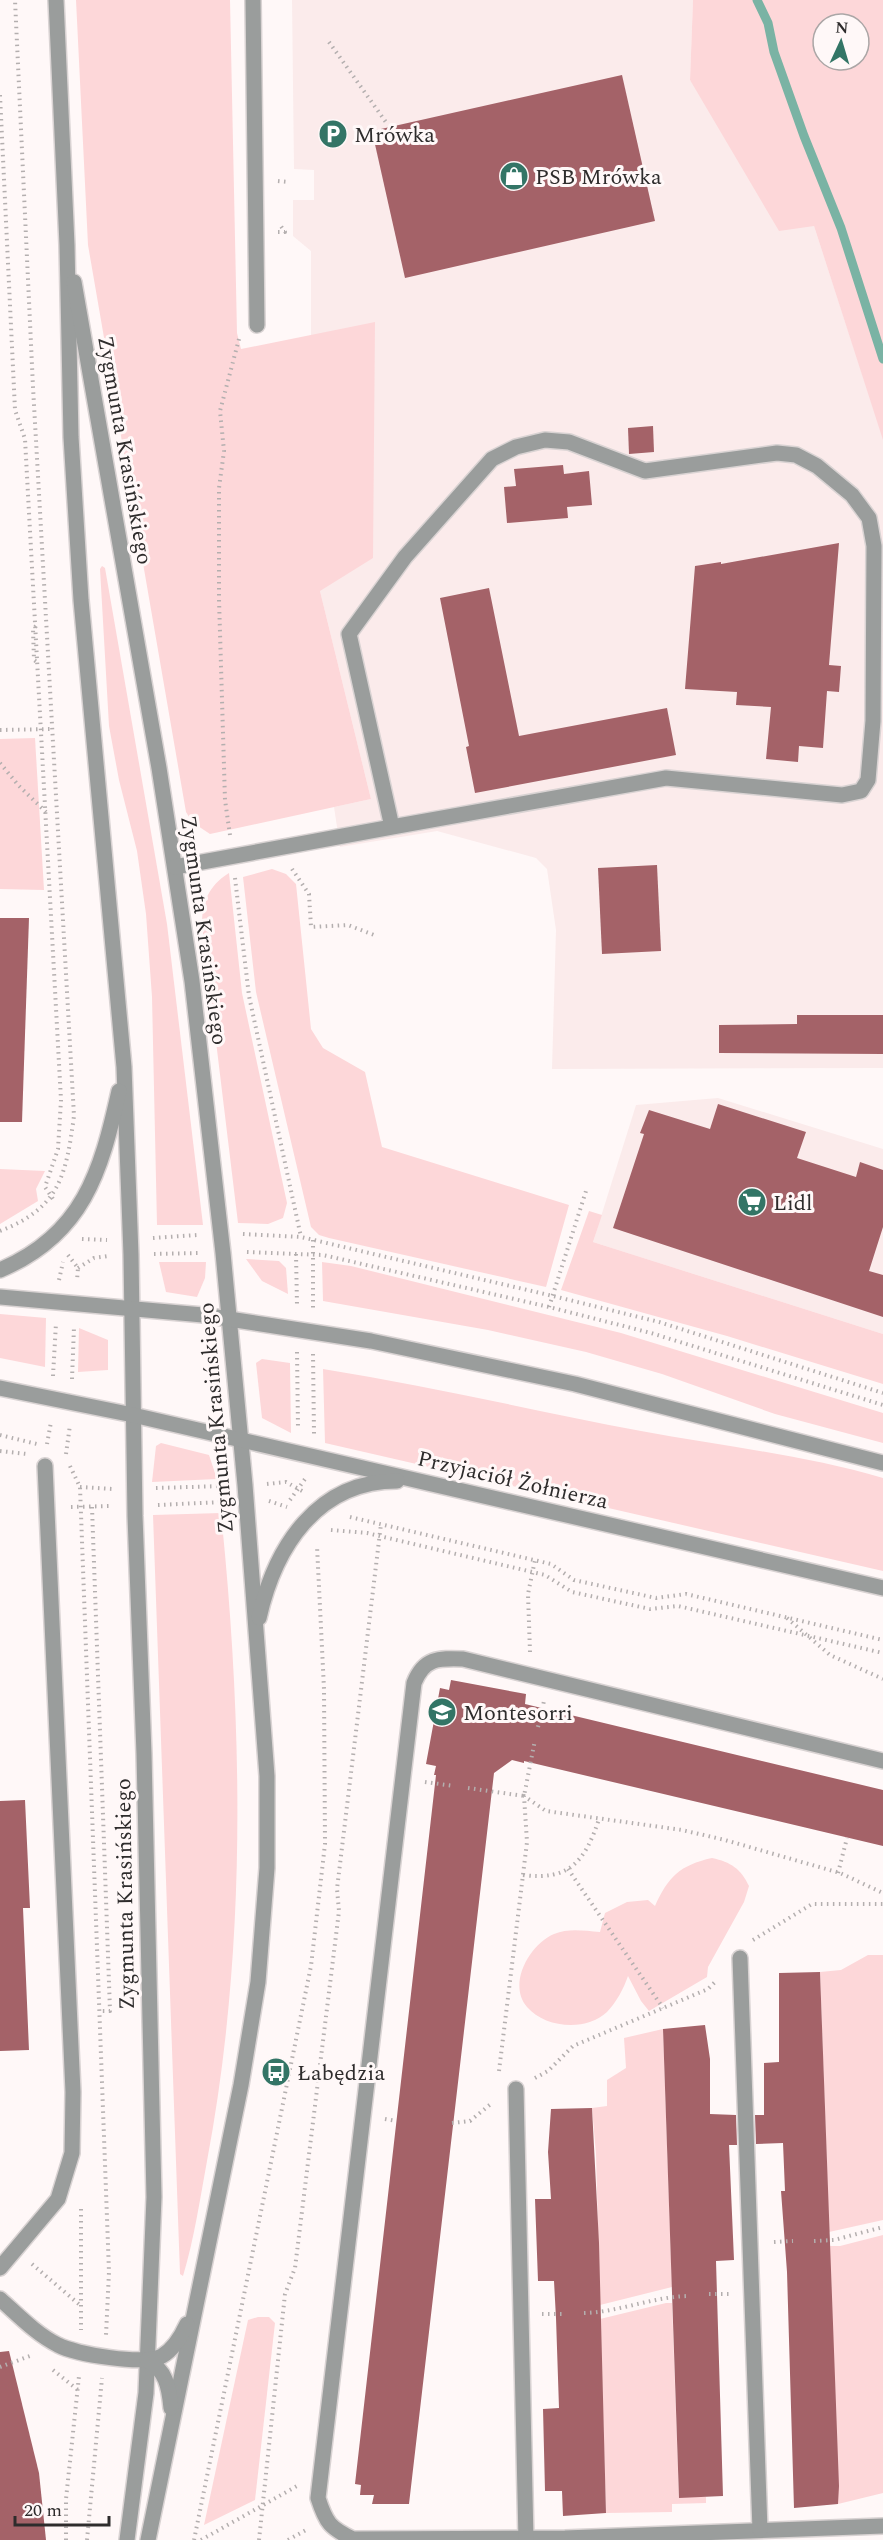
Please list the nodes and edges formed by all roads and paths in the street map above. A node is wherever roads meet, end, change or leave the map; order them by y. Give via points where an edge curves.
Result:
1 (15, 0) edge
2 (56, 0) edge
3 (252, 0) edge
4 (329, 42) dead end
5 (0, 95) edge
6 (388, 125) dead end
7 (67, 245) junction
8 (257, 326) joint
9 (42, 729) junction
10 (52, 729) junction
11 (0, 730) edge
12 (0, 763) edge
13 (46, 812) junction
14 (392, 827) junction
15 (233, 856) junction
16 (285, 864) dead end
17 (175, 867) junction
18 (245, 872) dead end
19 (235, 875) junction
20 (374, 934) dead end
21 (124, 1067) junction
22 (586, 1191) dead end
23 (52, 1197) junction
24 (68, 1222) junction
25 (0, 1232) edge
26 (221, 1235) junction
27 (301, 1237) junction
28 (130, 1239) junction
29 (312, 1240) junction
30 (86, 1241) junction
31 (79, 1246) dead end
32 (73, 1251) dead end
33 (223, 1253) junction
34 (296, 1254) junction
35 (131, 1255) junction
36 (313, 1255) junction
37 (78, 1268) dead end
38 (0, 1270) edge
39 (553, 1296) junction
40 (0, 1297) edge
41 (57, 1302) junction
42 (549, 1307) junction
43 (132, 1308) junction
44 (229, 1318) junction
45 (297, 1328) junction
46 (313, 1331) junction
47 (0, 1388) edge
48 (883, 1393) edge
49 (52, 1399) junction
50 (883, 1405) edge
51 (133, 1415) junction
52 (240, 1439) junction
53 (46, 1446) dead end
54 (294, 1452) junction
55 (311, 1455) junction
56 (883, 1463) edge
57 (45, 1466) dead end
58 (286, 1482) junction
59 (427, 1482) junction
60 (245, 1485) junction
61 (81, 1487) dead end
62 (134, 1489) junction
63 (299, 1490) junction
64 (246, 1502) junction
65 (321, 1505) junction
66 (134, 1506) junction
67 (285, 1506) junction
68 (80, 1507) dead end
69 (92, 1507) junction
70 (291, 1508) dead end
71 (381, 1524) junction
72 (325, 1532) dead end
73 (380, 1536) junction
74 (321, 1539) dead end
75 (535, 1560) junction
76 (532, 1572) junction
77 (883, 1588) edge
78 (786, 1618) junction
79 (257, 1627) junction
80 (808, 1636) junction
81 (883, 1640) edge
82 (883, 1653) edge
83 (530, 1675) junction
84 (883, 1679) edge
85 (535, 1740) dead end
86 (883, 1761) edge
87 (468, 1788) dead end
88 (524, 1796) junction
89 (599, 1819) junction
90 (847, 1838) dead end
91 (568, 1869) junction
92 (838, 1873) junction
93 (523, 1875) junction
94 (883, 1893) edge
95 (883, 1904) edge
96 (740, 1958) junction
97 (663, 2008) junction
98 (69, 2012) junction
99 (499, 2077) dead end
100 (516, 2089) junction
101 (452, 2123) dead end
102 (883, 2227) edge
103 (793, 2241) dead end
104 (814, 2241) dead end
105 (779, 2242) dead end
106 (16, 2249) junction
107 (0, 2268) edge
108 (197, 2295) junction
109 (688, 2296) dead end
110 (0, 2299) edge
111 (81, 2306) dead end
112 (584, 2313) dead end
113 (34, 2354) dead end
114 (147, 2360) junction
115 (0, 2367) edge
116 (172, 2425) junction
117 (320, 2472) junction
118 (262, 2506) junction
119 (883, 2526) edge
120 (760, 2530) junction
121 (526, 2539) edge
122 (127, 2540) edge
123 (148, 2540) edge
124 (194, 2540) edge
125 (201, 2540) edge
126 (259, 2540) edge

1 - 10 path
2 - 7 street, Zygmunta Krasińskiego
3 - 8 street
4 - 6 path
5 - 9 path via 15,410 25,439
7 - 17 street, Zygmunta Krasińskiego
7 - 21 street, Zygmunta Krasińskiego via 70,437 81,600
8 - 15 path via 241,333 220,411 224,451 219,488 219,611 225,800
9 - 10 path
9 - 11 path
9 - 13 path
10 - 23 path via 74,1116 69,1155
12 - 13 path
13 - 23 path via 62,1107 58,1149 45,1187
14 - 14 street via 349,634 405,557 492,459 516,447 545,440 569,442 645,471 777,453 796,455 817,466 852,495 869,518 874,546 873,721 868,780 861,791 842,795 666,778
14 - 15 street
15 - 17 street
15 - 19 path
16 - 20 path via 295,871 309,894 311,927 348,925
17 - 26 street, Zygmunta Krasińskiego
18 - 19 path
19 - 27 path via 249,996
21 - 24 street, Zygmunta Krasińskiego via 102,1160
21 - 28 street, Zygmunta Krasińskiego
22 - 39 path
23 - 24 path
23 - 25 path via 38,1213
24 - 30 path via 76,1235
24 - 38 street, Zygmunta Krasińskiego via 37,1252
26 - 27 path via 265,1233
26 - 28 path
26 - 33 street, Zygmunta Krasińskiego
27 - 29 path
28 - 30 path
28 - 35 street, Zygmunta Krasińskiego
29 - 36 path
29 - 39 path
30 - 31 path
32 - 41 path via 61,1264
33 - 34 path
33 - 35 path
33 - 44 street, Zygmunta Krasińskiego
34 - 36 path
34 - 45 path
35 - 37 path via 94,1258
35 - 43 street, Zygmunta Krasińskiego
36 - 42 path via 353,1260
36 - 46 path
39 - 42 path
39 - 48 path via 659,1322
40 - 41 street
41 - 43 street
41 - 49 path
42 - 50 path via 651,1333
43 - 44 street
43 - 51 street, Zygmunta Krasińskiego
44 - 45 street
44 - 52 street, Zygmunta Krasińskiego
45 - 46 street
45 - 54 path via 298,1437
46 - 55 path via 315,1440
46 - 56 street via 454,1356
47 - 49 street, Przyjaciół Żołnierza
49 - 51 street, Przyjaciół Żołnierza
49 - 53 path via 51,1431
51 - 52 street, Przyjaciół Żołnierza
51 - 62 street, Zygmunta Krasińskiego
52 - 54 street, Przyjaciół Żołnierza
52 - 60 street, Zygmunta Krasińskiego
54 - 55 street, Przyjaciół Żołnierza
54 - 58 path
55 - 59 street, Przyjaciół Żołnierza
55 - 63 path
57 - 98 street
58 - 60 path
58 - 63 path
59 - 65 street, Zygmunta Krasińskiego via 358,1485
59 - 77 street, Przyjaciół Żołnierza
60 - 62 path
60 - 64 street, Zygmunta Krasińskiego
61 - 62 path
62 - 66 street, Zygmunta Krasińskiego
63 - 65 path
63 - 67 path
64 - 66 path
64 - 67 path via 272,1501
64 - 79 street, Zygmunta Krasińskiego
65 - 71 path via 331,1513
65 - 79 street, Zygmunta Krasińskiego via 293,1535 278,1564
66 - 69 path
66 - 114 street, Zygmunta Krasińskiego via 154,2197
67 - 70 path
68 - 69 path
69 - 98 path via 110,2011
71 - 73 path
71 - 75 path
72 - 73 path
73 - 76 path
73 - 118 path via 337,1889 339,1911 295,2268 285,2294
74 - 124 path via 317,1546 324,1689 325,1844 311,1966
75 - 76 path
75 - 78 path via 551,1564 574,1580 656,1598 686,1594
76 - 80 path via 545,1575 572,1592 650,1609 678,1606
76 - 83 path via 528,1594
78 - 80 path
78 - 81 path
79 - 108 street, Zygmunta Krasińskiego via 267,1776 267,1868 258,1982 241,2085
80 - 82 path
80 - 84 path via 830,1655
83 - 86 street
83 - 117 street via 446,1658 420,1669 414,1683
85 - 88 path
87 - 88 path
88 - 89 path via 546,1811
88 - 93 path via 527,1842
89 - 91 path via 586,1852
89 - 92 path via 682,1830
90 - 92 path
91 - 93 path via 544,1877
91 - 97 path
92 - 94 path
93 - 99 path
95 - 96 path via 812,1904 753,1941
96 - 97 path via 708,1989
96 - 120 street
97 - 100 path via 573,2046 548,2071
98 - 106 street via 72,2153 58,2199
100 - 101 path via 496,2099 470,2121
100 - 121 street
102 - 104 path via 834,2241
103 - 105 path
106 - 107 street
106 - 111 path
108 - 114 street, Zygmunta Krasińskiego via 180,2339 162,2356
108 - 116 street, Zygmunta Krasińskiego
109 - 112 path via 665,2296 604,2312
110 - 114 street via 60,2346 82,2353
113 - 115 path
114 - 116 street, Zygmunta Krasińskiego via 165,2377
114 - 122 street, Zygmunta Krasińskiego via 141,2447
116 - 123 street, Zygmunta Krasińskiego
117 - 118 path
117 - 121 street via 318,2498 325,2519 334,2530 353,2539
118 - 125 path
118 - 126 path
119 - 120 street
120 - 121 street

